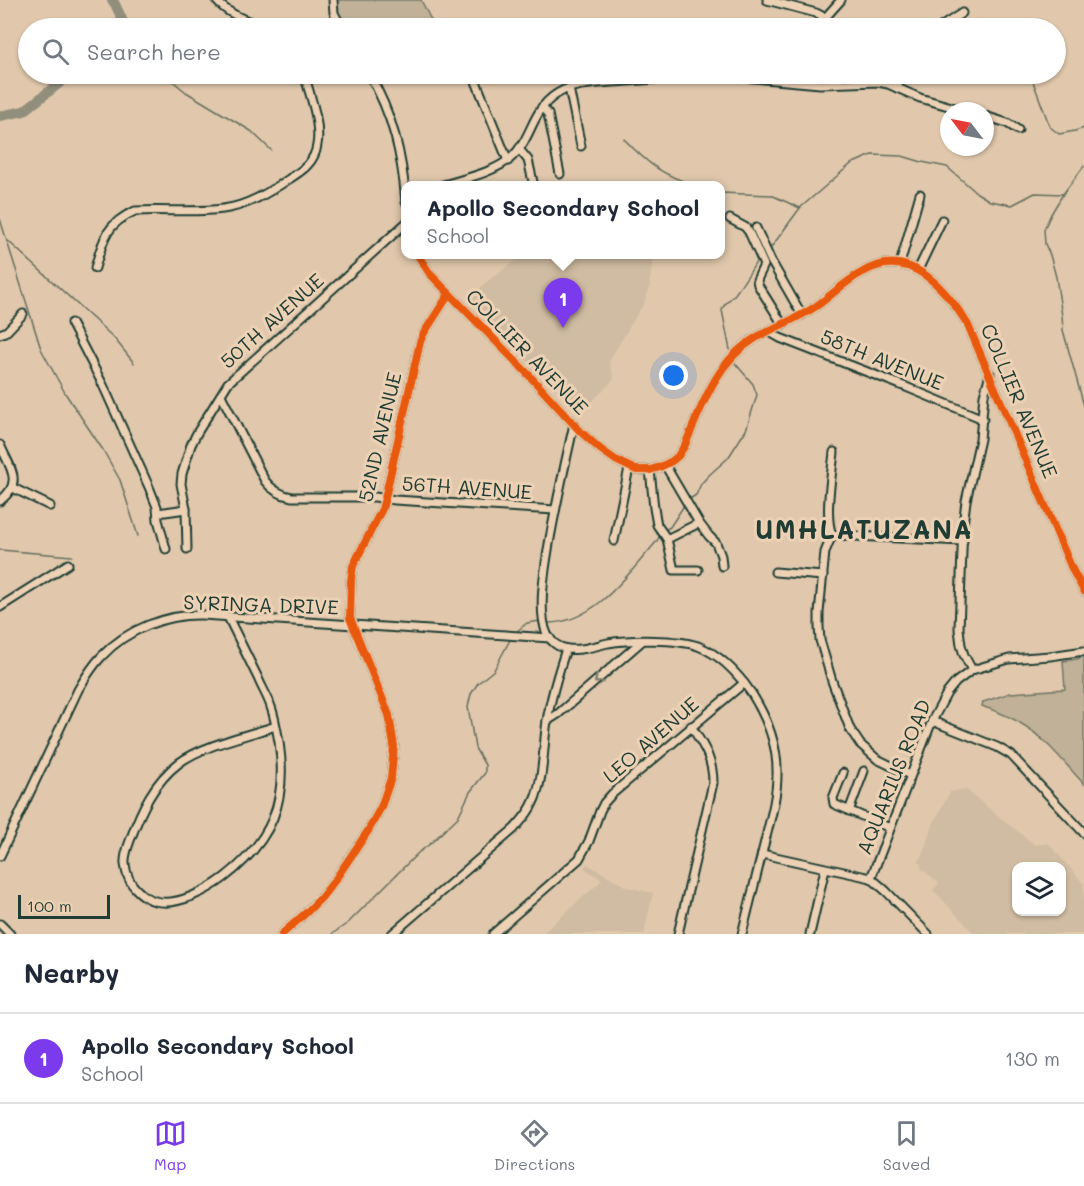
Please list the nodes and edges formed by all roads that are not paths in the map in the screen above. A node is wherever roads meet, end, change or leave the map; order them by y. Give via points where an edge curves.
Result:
1 (216, 0) edge
2 (333, 0) edge
3 (767, 0) edge
4 (841, 0) edge
5 (962, 13) dead end
6 (244, 18) edge
7 (337, 18) edge
8 (826, 18) joint
9 (954, 18) edge
10 (307, 84) edge
11 (375, 84) edge
12 (477, 84) edge
13 (590, 84) edge
14 (884, 84) edge
15 (898, 84) edge
16 (569, 88) junction
17 (897, 88) junction
18 (940, 104) edge
19 (542, 107) junction
20 (994, 119) edge
21 (1018, 130) dead end
22 (581, 146) dead end
23 (519, 149) junction
24 (508, 160) junction
25 (560, 174) dead end
26 (403, 181) edge
27 (455, 181) edge
28 (533, 181) edge
29 (920, 194) dead end
30 (730, 219) dead end
31 (942, 220) dead end
32 (401, 227) edge
33 (756, 228) dead end
34 (764, 252) junction
35 (420, 259) edge
36 (900, 264) junction
37 (95, 267) dead end
38 (918, 270) junction
39 (448, 294) junction
40 (23, 314) dead end
41 (802, 315) junction
42 (70, 323) dead end
43 (783, 325) junction
44 (771, 330) junction
45 (0, 334) edge
46 (990, 374) junction
47 (221, 394) junction
48 (982, 419) junction
49 (574, 424) junction
50 (0, 445) edge
51 (834, 452) dead end
52 (665, 465) junction
53 (629, 468) junction
54 (650, 470) junction
55 (13, 488) junction
56 (385, 498) junction
57 (0, 501) edge
58 (50, 506) dead end
59 (186, 509) junction
60 (555, 510) junction
61 (158, 513) junction
62 (699, 523) junction
63 (832, 535) junction
64 (667, 539) junction
65 (614, 541) dead end
66 (963, 541) junction
67 (166, 549) dead end
68 (188, 549) dead end
69 (68, 564) dead end
70 (722, 566) dead end
71 (698, 570) dead end
72 (775, 572) dead end
73 (823, 576) junction
74 (1084, 591) edge
75 (0, 607) edge
76 (228, 617) junction
77 (352, 626) junction
78 (550, 638) junction
79 (642, 641) junction
80 (566, 649) junction
81 (1084, 651) edge
82 (972, 670) junction
83 (744, 683) junction
84 (547, 721) junction
85 (932, 722) junction
86 (276, 726) junction
87 (692, 726) junction
88 (864, 771) dead end
89 (843, 773) dead end
90 (910, 775) junction
91 (849, 811) junction
92 (890, 828) junction
93 (1084, 833) edge
94 (762, 854) junction
95 (0, 856) edge
96 (825, 869) junction
97 (871, 878) junction
98 (0, 924) edge
99 (10, 934) edge
100 (282, 934) edge
101 (392, 934) edge
102 (493, 934) edge
103 (678, 934) edge
104 (742, 934) edge
105 (810, 934) edge
106 (928, 934) edge

1 - 6 street
2 - 7 street
3 - 8 street
4 - 8 street
5 - 9 street
10 - 37 street via 318,139 315,153 303,170 261,196 234,207 135,211 126,215 108,232
11 - 26 street via 394,128
12 - 24 street
13 - 16 street
14 - 17 street
15 - 17 street
16 - 19 street
16 - 22 street
17 - 18 street
19 - 23 street
19 - 25 street via 548,114
20 - 21 street
23 - 24 street
23 - 28 street via 528,160
24 - 27 street
29 - 36 street
30 - 34 street via 746,228
31 - 38 street
32 - 47 street, 50TH AVENUE via 232,378
33 - 34 street
34 - 41 street
34 - 43 street via 758,285
35 - 39 street, COLLIER AVENUE
36 - 38 street, COLLIER AVENUE
36 - 41 street, COLLIER AVENUE via 863,271
38 - 46 street, COLLIER AVENUE via 957,307
39 - 49 street, COLLIER AVENUE
39 - 56 street, 52ND AVENUE via 417,351
40 - 45 street
41 - 43 street, COLLIER AVENUE
42 - 61 street via 110,400
43 - 44 street, COLLIER AVENUE
44 - 48 street, 58TH AVENUE via 780,338
44 - 52 street, COLLIER AVENUE via 744,345 724,365 685,445
46 - 48 street
46 - 74 street, COLLIER AVENUE
47 - 56 street, 56TH AVENUE via 258,470 274,491 292,497
47 - 59 street, 50TH AVENUE via 197,433 185,463 181,484
48 - 66 street via 966,501
49 - 53 street, COLLIER AVENUE via 600,449
49 - 60 street
50 - 55 street via 14,478
51 - 63 street via 829,511
52 - 54 street, COLLIER AVENUE
52 - 62 street
53 - 54 street, COLLIER AVENUE
53 - 65 street
54 - 64 street via 657,525
55 - 57 street
55 - 58 street
56 - 60 street, 56TH AVENUE
56 - 77 street, 52ND AVENUE via 355,560
59 - 61 street
59 - 68 street, 50TH AVENUE
60 - 78 street via 544,576 543,616
61 - 67 street
62 - 64 street
62 - 70 street via 716,543
63 - 66 street
63 - 73 street via 825,552
64 - 71 street via 674,570
66 - 82 street via 959,629 964,655
69 - 75 street
72 - 73 street
73 - 90 street via 820,640 850,729 878,759
76 - 77 street, SYRINGA DRIVE
76 - 86 street via 271,705
76 - 95 street, SYRINGA DRIVE via 190,615 154,623 129,635 103,655 78,690
77 - 78 street, SYRINGA DRIVE
77 - 100 street via 389,715 394,746 391,778 368,831 335,880 308,912
78 - 80 street, SYRINGA DRIVE
79 - 80 street
79 - 83 street via 698,646 727,665
79 -> 84 street
80 - 84 street
81 - 82 street, AQUARIUS ROAD via 1010,659
82 - 85 street, AQUARIUS ROAD via 946,693
83 - 87 street, LEO AVENUE
83 - 94 street via 766,720 777,761 776,795
84 - 101 street via 538,791 525,816
85 - 90 street, AQUARIUS ROAD
85 - 93 street via 1011,755
86 - 86 street via 282,771 278,806 252,853 214,886 197,894 170,903 144,896 133,886 125,864 129,843 152,792 188,757
87 - 102 street, LEO AVENUE via 604,803 579,859
87 - 103 street via 711,759 713,783
88 - 91 street
89 - 91 street via 833,798 836,805
90 - 92 street, AQUARIUS ROAD
91 - 92 street
92 - 97 street, AQUARIUS ROAD
94 - 96 street
94 - 104 street
96 - 97 street
96 - 105 street
97 - 106 street
98 - 99 street

